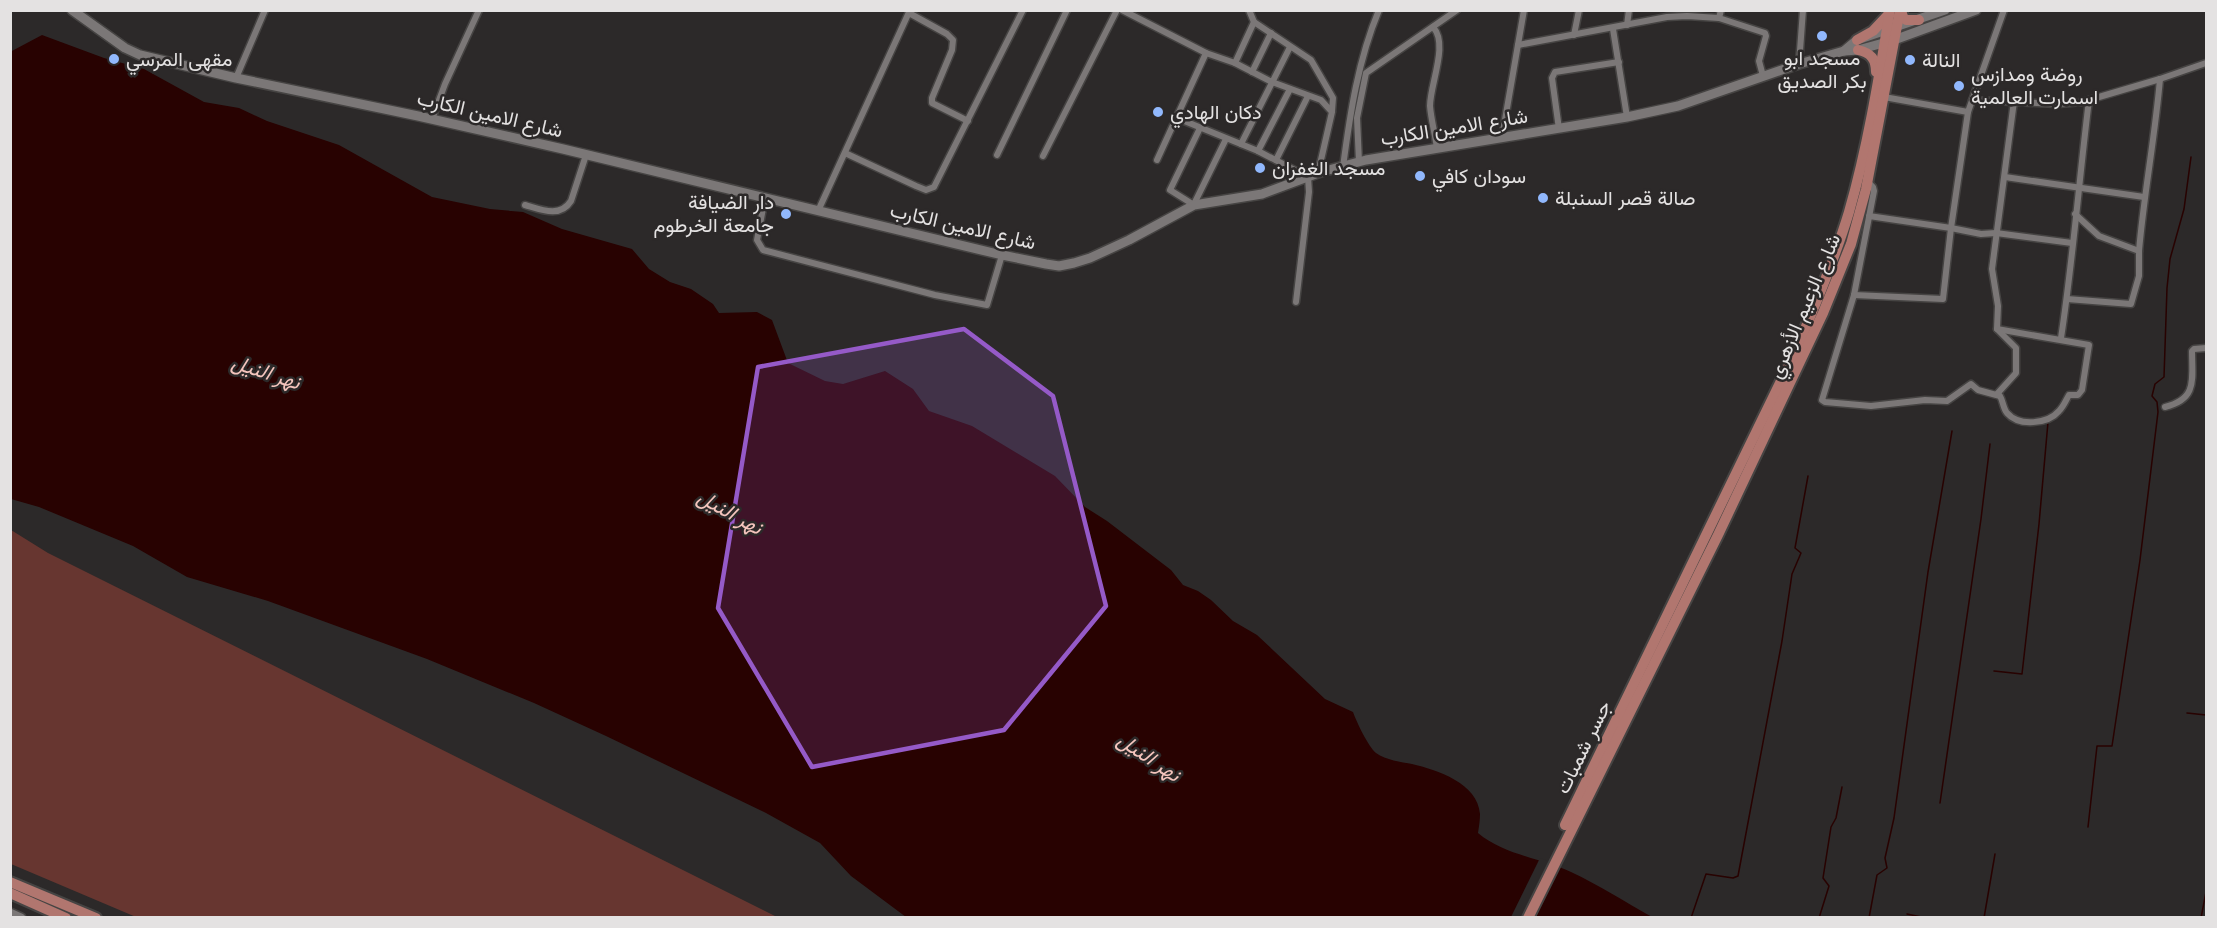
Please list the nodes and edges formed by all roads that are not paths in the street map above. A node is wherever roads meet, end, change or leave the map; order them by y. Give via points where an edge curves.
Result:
1 (72, 10) edge
2 (265, 10) edge
3 (479, 10) edge
4 (1023, 10) edge
5 (1066, 10) edge
6 (1117, 10) edge
7 (1122, 10) edge
8 (1249, 10) edge
9 (1378, 10) edge
10 (1456, 10) edge
11 (1524, 10) edge
12 (1578, 10) edge
13 (1629, 10) edge
14 (1720, 10) edge
15 (1803, 10) edge
16 (1945, 10) edge
17 (1976, 10) edge
18 (2004, 10) edge
19 (909, 11) edge
20 (1895, 11) edge
21 (1719, 18) junction
22 (1919, 20) junction
23 (1254, 22) junction
24 (1627, 25) junction
25 (1432, 27) junction
26 (1614, 29) junction
27 (1271, 33) junction
28 (1574, 35) junction
29 (1891, 35) junction
30 (1906, 35) junction
31 (1518, 45) junction
32 (1857, 45) junction
33 (1290, 47) junction
34 (1206, 52) junction
35 (1891, 53) junction
36 (1619, 62) junction
37 (1235, 63) junction
38 (2206, 63) edge
39 (1799, 64) junction
40 (1252, 72) junction
41 (1763, 76) junction
42 (236, 78) junction
43 (2160, 79) junction
44 (1272, 82) junction
45 (1877, 83) junction
46 (1290, 89) junction
47 (1308, 96) junction
48 (1884, 97) junction
49 (1972, 100) junction
50 (2089, 100) junction
51 (2014, 101) junction
52 (1332, 112) junction
53 (1968, 112) junction
54 (1627, 117) junction
55 (1177, 118) junction
56 (432, 119) junction
57 (968, 121) junction
58 (1200, 128) junction
59 (1559, 129) junction
60 (1502, 137) junction
61 (1226, 139) junction
62 (1241, 144) junction
63 (1437, 148) junction
64 (1258, 151) junction
65 (845, 153) junction
66 (586, 155) junction
67 (997, 155) dead end
68 (1043, 156) dead end
69 (1157, 160) dead end
70 (1276, 160) junction
71 (1359, 162) junction
72 (1343, 166) junction
73 (1318, 173) junction
74 (1308, 177) junction
75 (2005, 177) junction
76 (1868, 182) junction
77 (2078, 187) junction
78 (2144, 197) junction
79 (765, 198) junction
80 (1194, 204) junction
81 (525, 205) dead end
82 (818, 211) junction
83 (2075, 214) junction
84 (1869, 216) junction
85 (1951, 228) junction
86 (1996, 232) junction
87 (2072, 243) junction
88 (2139, 251) junction
89 (1002, 255) junction
90 (1854, 295) junction
91 (2067, 299) junction
92 (1296, 302) dead end
93 (1997, 329) junction
94 (2061, 338) junction
95 (2206, 348) edge
96 (1997, 394) junction
97 (2165, 407) dead end
98 (1683, 595) junction
99 (10, 882) edge
100 (10, 893) edge
101 (79, 911) junction
102 (63, 916) edge
103 (46, 918) edge
104 (96, 918) edge
105 (1520, 918) edge
106 (1528, 918) edge

1 - 42 street, شارع الامين الكارب via 130,51
2 - 42 street
3 - 56 street
4 - 57 street
5 - 67 street
6 - 68 street
7 - 34 street
8 - 23 street
9 - 72 street via 1359,73
10 - 25 street
11 - 31 street
12 - 28 street
13 - 24 street
14 - 21 street
15 - 39 street
16 - 22 street
17 - 30 street
18 - 49 street
19 - 57 street via 953,40 932,103
19 - 65 street
20 - 22 main road via 1906,20
20 - 29 main road, شارع الزعيم الأزهري
20 - 32 main road
21 - 24 street via 1667,17
21 - 41 street via 1765,33 1759,60
22 - 29 street
23 - 27 street
23 - 37 street
24 - 26 street
25 - 63 street via 1439,45 1430,105
25 - 71 street via 1366,73 1357,118
26 - 28 street
26 - 36 street
27 - 33 street
27 - 40 street
28 - 31 street
29 - 30 street
29 - 32 street
29 - 35 main road, شارع الزعيم الأزهري
29 - 45 main road, شارع الزعيم الأزهري
30 - 35 main road
31 - 60 street
32 - 39 street, شارع الامين الكارب
32 - 45 main road via 1873,57
33 - 44 street
33 - 52 street via 1316,66 1332,98
34 - 37 street
34 - 55 street
35 - 48 main road, شارع الزعيم الأزهري
36 - 54 street
36 - 59 street via 1555,72 1551,78
37 - 40 street
38 - 43 street
39 - 41 street, شارع الامين الكارب
40 - 44 street
41 - 54 street, شارع الامين الكارب via 1677,106
42 - 56 street, شارع الامين الكارب
43 - 50 street
43 - 78 street
44 - 46 street
44 - 62 street
45 - 98 main road, شارع الزعيم الأزهري via 1856,186 1822,289
46 - 47 street
46 - 64 street
47 - 52 street via 1321,100
47 - 70 street
48 - 53 street
48 - 76 main road, شارع الزعيم الأزهري
49 - 51 street
49 - 53 street
50 - 51 street via 2064,104
50 - 77 street
51 - 75 street
52 - 73 street
53 - 85 street
54 - 59 street, شارع الامين الكارب
55 - 58 street
55 - 69 street
56 - 66 street, شارع الامين الكارب
57 - 65 street via 931,189 916,186
58 - 61 street
58 - 80 street via 1170,190
59 - 60 street, شارع الامين الكارب
60 - 63 street, شارع الامين الكارب
61 - 62 street
61 - 80 street
62 - 64 street
63 - 71 street, شارع الامين الكارب
64 - 70 street
65 - 82 street
66 - 79 street, شارع الامين الكارب
66 - 81 street via 567,207 554,212
70 - 74 street
71 - 72 street, شارع الامين الكارب
72 - 73 street, شارع الامين الكارب
73 - 74 street, شارع الامين الكارب
74 - 80 street, شارع الامين الكارب via 1262,194
74 - 92 street
75 - 77 street
75 - 86 street
76 - 84 street via 1874,191
76 - 98 main road, شارع الزعيم الأزهري via 1851,244 1815,333
77 - 78 street
77 - 83 street
78 - 88 street
79 - 82 street, شارع الامين الكارب
79 - 89 street via 757,240 762,250 935,295 987,305
80 - 89 street, شارع الامين الكارب via 1129,240 1074,263 1059,266
82 - 89 street, شارع الامين الكارب
83 - 87 street
83 - 88 street via 2099,236
84 - 85 street
84 - 90 street
85 - 86 street via 1981,234
85 - 90 street via 1943,299
86 - 87 street
86 - 93 street via 1992,269
87 - 91 street
88 - 91 street via 2139,276 2130,304
90 - 96 street via 1822,396 1825,402 1871,406 1947,401 1971,384 1978,390
91 - 94 street
93 - 94 street
93 - 96 street via 2016,348 2016,373
94 - 96 street via 2089,345 2082,390 2078,395 2069,394 2061,410 2042,421 2018,420 2005,412 2002,397
95 - 97 street via 2192,351 2193,380 2187,397
98 - 105 main road, جسر شمبات
98 - 106 main road, جسر شمبات
99 - 101 main road
100 - 102 main road
101 - 102 main road
101 - 104 main road
102 - 103 main road

